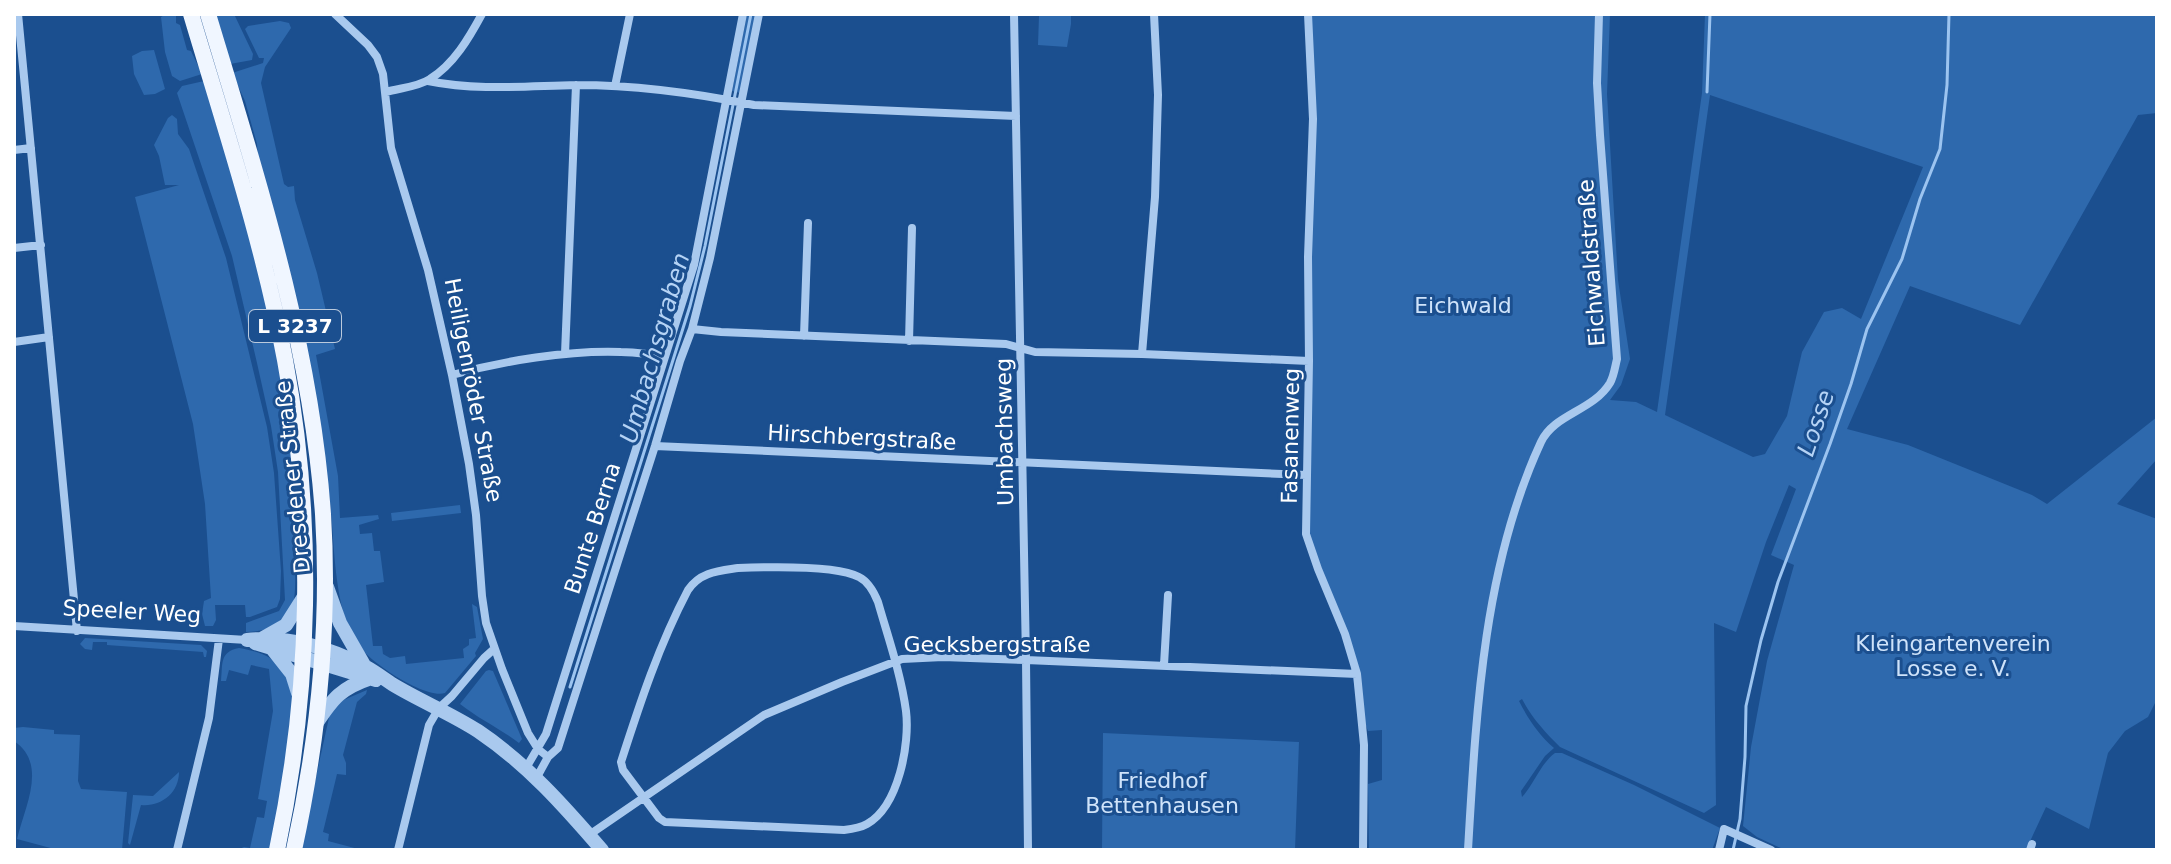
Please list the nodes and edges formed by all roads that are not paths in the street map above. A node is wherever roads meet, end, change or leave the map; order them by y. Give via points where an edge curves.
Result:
1 (18, 14) edge
2 (191, 14) edge
3 (208, 14) edge
4 (335, 14) edge
5 (482, 14) edge
6 (630, 14) edge
7 (743, 14) edge
8 (759, 14) edge
9 (1014, 14) edge
10 (1154, 14) edge
11 (1308, 14) edge
12 (1599, 14) edge
13 (18, 49) edge
14 (428, 81) junction
15 (576, 85) junction
16 (615, 86) junction
17 (386, 92) junction
18 (734, 100) junction
19 (1016, 116) junction
20 (31, 148) junction
21 (14, 150) edge
22 (808, 223) dead end
23 (912, 228) dead end
24 (41, 245) junction
25 (14, 248) edge
26 (692, 329) junction
27 (804, 336) junction
28 (49, 337) junction
29 (909, 341) junction
30 (14, 342) edge
31 (1020, 348) junction
32 (565, 354) junction
33 (1142, 354) junction
34 (665, 356) junction
35 (1309, 361) junction
36 (452, 375) junction
37 (655, 446) junction
38 (1022, 462) junction
39 (1306, 475) junction
40 (325, 579) junction
41 (305, 595) junction
42 (1168, 595) dead end
43 (14, 626) edge
44 (77, 631) junction
45 (219, 639) junction
46 (247, 640) joint
47 (268, 644) junction
48 (494, 649) junction
49 (303, 650) junction
50 (323, 655) junction
51 (1026, 660) junction
52 (894, 661) junction
53 (1164, 665) junction
54 (368, 672) junction
55 (1357, 674) junction
56 (299, 703) junction
57 (439, 708) junction
58 (315, 725) junction
59 (538, 749) junction
60 (548, 757) junction
61 (531, 772) junction
62 (643, 796) junction
63 (589, 835) junction
64 (1750, 843) edge
65 (177, 850) edge
66 (277, 850) edge
67 (294, 850) edge
68 (398, 850) edge
69 (602, 850) edge
70 (1028, 850) edge
71 (1363, 850) edge
72 (1468, 850) edge
73 (1719, 850) edge
74 (1771, 850) edge

1 - 13 street
2 - 41 main road, Dresdener Straße / L 3237 via 269,284 285,361 300,476
3 - 40 main road, Dresdener Straße / L 3237 via 302,358 323,514
4 - 17 street, Heiligenröder Straße via 377,57
5 - 14 street via 449,64
6 - 16 street
7 - 18 street, Bunte Berna
8 - 18 street, Bunte Berna
9 - 19 street, Umbachsweg
10 - 33 street via 1155,197
11 - 35 street, Fasanenweg via 1313,119
12 - 72 street, Eichwaldstraße via 1599,122 1617,359 1601,396 1551,427 1543,438 1505,543 1486,644
13 - 20 street
14 - 15 street via 490,88
14 - 17 street
15 - 16 street
15 - 32 street
16 - 18 street
17 - 36 street, Heiligenröder Straße via 391,148 428,270
18 - 19 street
18 - 26 street, Bunte Berna via 710,258
18 - 34 street, Bunte Berna via 694,265
19 - 31 street, Umbachsweg
20 - 21 street
20 - 24 street
22 - 27 street
23 - 29 street
24 - 25 street
24 - 28 street
26 - 27 street
26 - 37 street, Bunte Berna
27 - 29 street
28 - 30 street
28 - 44 street
29 - 31 street
31 - 33 street
31 - 38 street, Umbachsweg
32 - 34 street
32 - 36 street
33 - 35 street
34 - 59 street, Bunte Berna
35 - 39 street, Fasanenweg
36 - 48 street, Heiligenröder Straße
37 - 38 street, Hirschbergstraße
37 - 60 street, Bunte Berna via 558,748
38 - 39 street, Hirschbergstraße
38 - 51 street, Umbachsweg
39 - 55 street, Fasanenweg via 1306,534
40 - 50 main road, Dresdener Straße / L 3237
40 - 54 street via 340,623
41 - 47 street
41 - 49 main road, Dresdener Straße / L 3237
42 - 53 street
43 - 44 street, Speeler Weg
44 - 45 street, Speeler Weg
45 - 46 street, Speeler Weg
45 - 65 street via 209,718
46 - 47 street, Speeler Weg
47 - 49 street, Speeler Weg
47 - 56 street via 292,674
48 - 57 street
48 - 59 street, Heiligenröder Straße
49 - 50 street, Speeler Weg
49 - 56 main road, Dresdener Straße / L 3237
50 - 54 street, Speeler Weg
50 - 58 main road, Dresdener Straße / L 3237
51 - 52 street, Gecksbergstraße
51 - 53 street, Gecksbergstraße
51 - 70 street, Umbachsweg
52 - 62 street, Gecksbergstraße via 764,715
52 - 62 street via 907,737 890,797 868,824 844,830 662,822
52 - 62 street via 878,602 860,577 805,569 712,571 693,582 677,611 621,764
53 - 55 street, Gecksbergstraße
54 - 57 street, Speeler Weg
54 - 58 street via 334,698
55 - 71 street, Fasanenweg via 1364,745
56 - 66 main road, Dresdener Straße / L 3237
57 - 61 street, Speeler Weg
57 - 68 street via 429,725
58 - 67 main road, Dresdener Straße / L 3237
59 - 60 street, Heiligenröder Straße
59 - 61 street, Bunte Berna
60 - 61 street
61 - 63 street
62 - 63 street, Gecksbergstraße
63 - 69 street
64 - 73 street via 1727,830
64 - 74 street

